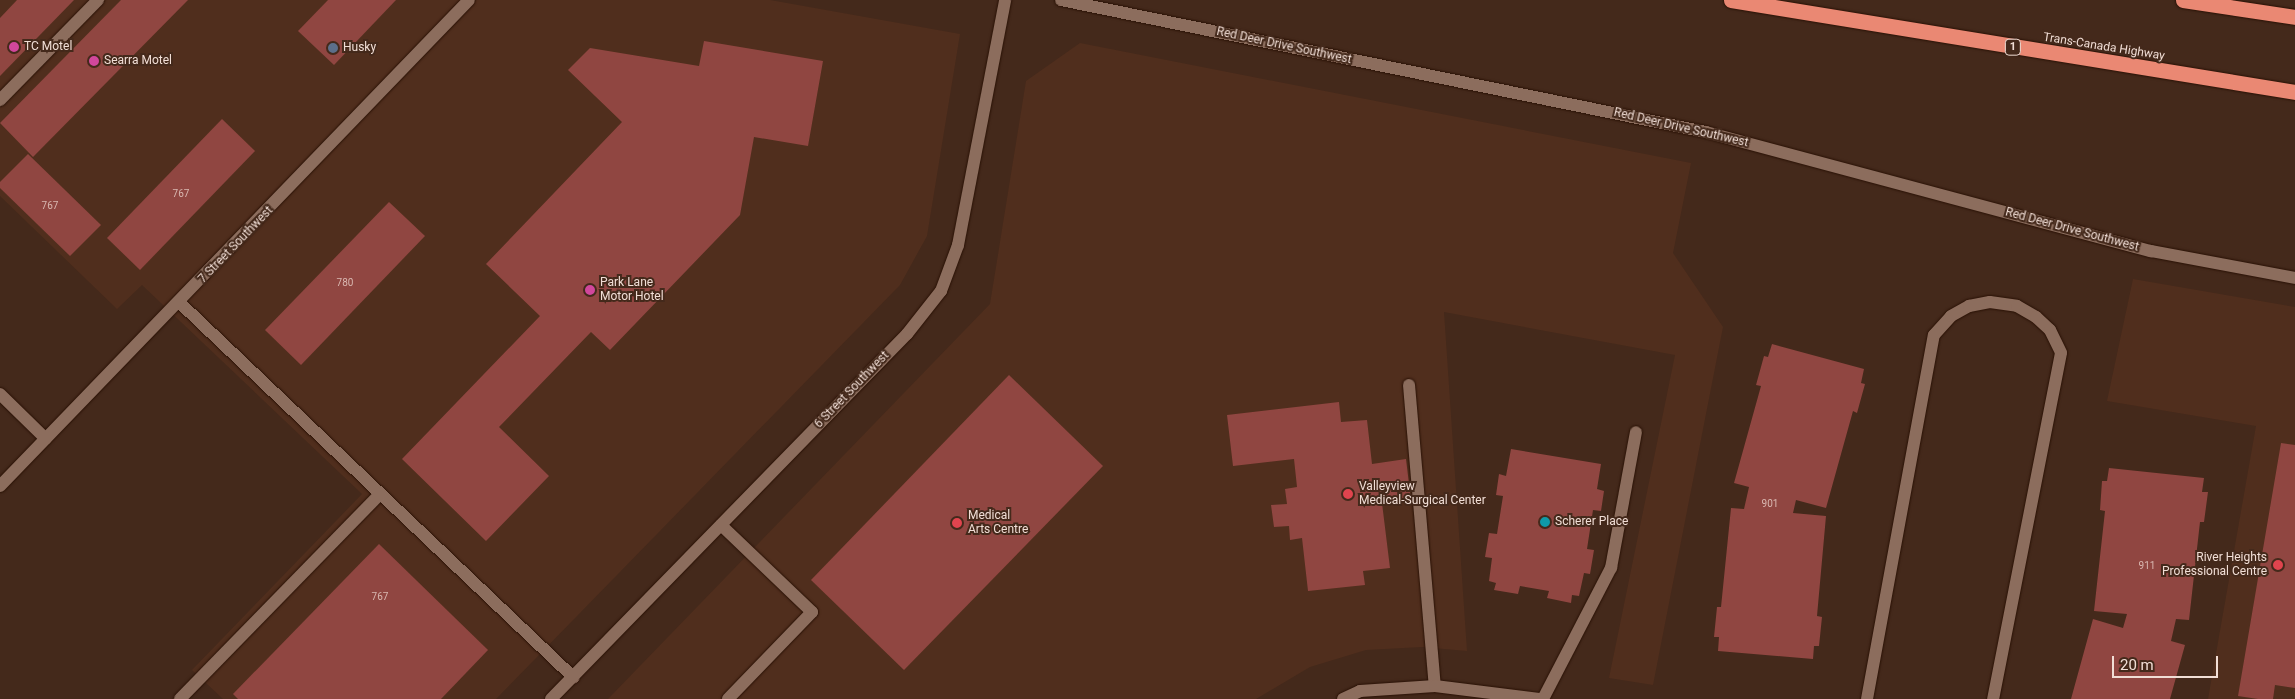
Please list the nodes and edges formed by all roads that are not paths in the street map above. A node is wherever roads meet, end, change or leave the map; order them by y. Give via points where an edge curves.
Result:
1 (98, 0) edge
2 (468, 0) edge
3 (1005, 0) edge
4 (1061, 0) edge
5 (1731, 0) edge
6 (2183, 0) edge
7 (2295, 17) edge
8 (2295, 92) edge
9 (0, 100) edge
10 (2295, 278) edge
11 (180, 303) junction
12 (1409, 385) dead end
13 (0, 394) edge
14 (1636, 432) dead end
15 (46, 439) junction
16 (0, 486) edge
17 (380, 494) junction
18 (721, 524) junction
19 (573, 677) junction
20 (1435, 686) junction
21 (180, 699) edge
22 (551, 699) edge
23 (728, 699) edge
24 (1343, 699) edge
25 (1538, 699) edge
26 (1543, 699) edge
27 (1867, 699) edge
28 (1993, 699) edge

1 - 9 street
2 - 11 street, 7 Street Southwest
3 - 18 street, 6 Street Southwest via 958,246 941,291 907,334
4 - 10 street, Red Deer Drive Southwest via 1706,132 2151,252
5 - 8 highway, Trans-Canada Highway / 1
6 - 7 highway
11 - 15 street, 7 Street Southwest
11 - 17 street
12 - 20 street
13 - 15 street
14 - 26 street via 1612,568
15 - 16 street, 7 Street Southwest
17 - 19 street
17 - 21 street
18 - 19 street, 6 Street Southwest
18 - 23 street via 812,612
19 - 22 street, 6 Street Southwest
20 - 24 street via 1360,691
20 - 25 street
27 - 28 street via 1934,335 1951,316 1969,306 1990,302 2017,306 2036,317 2050,330 2061,353

